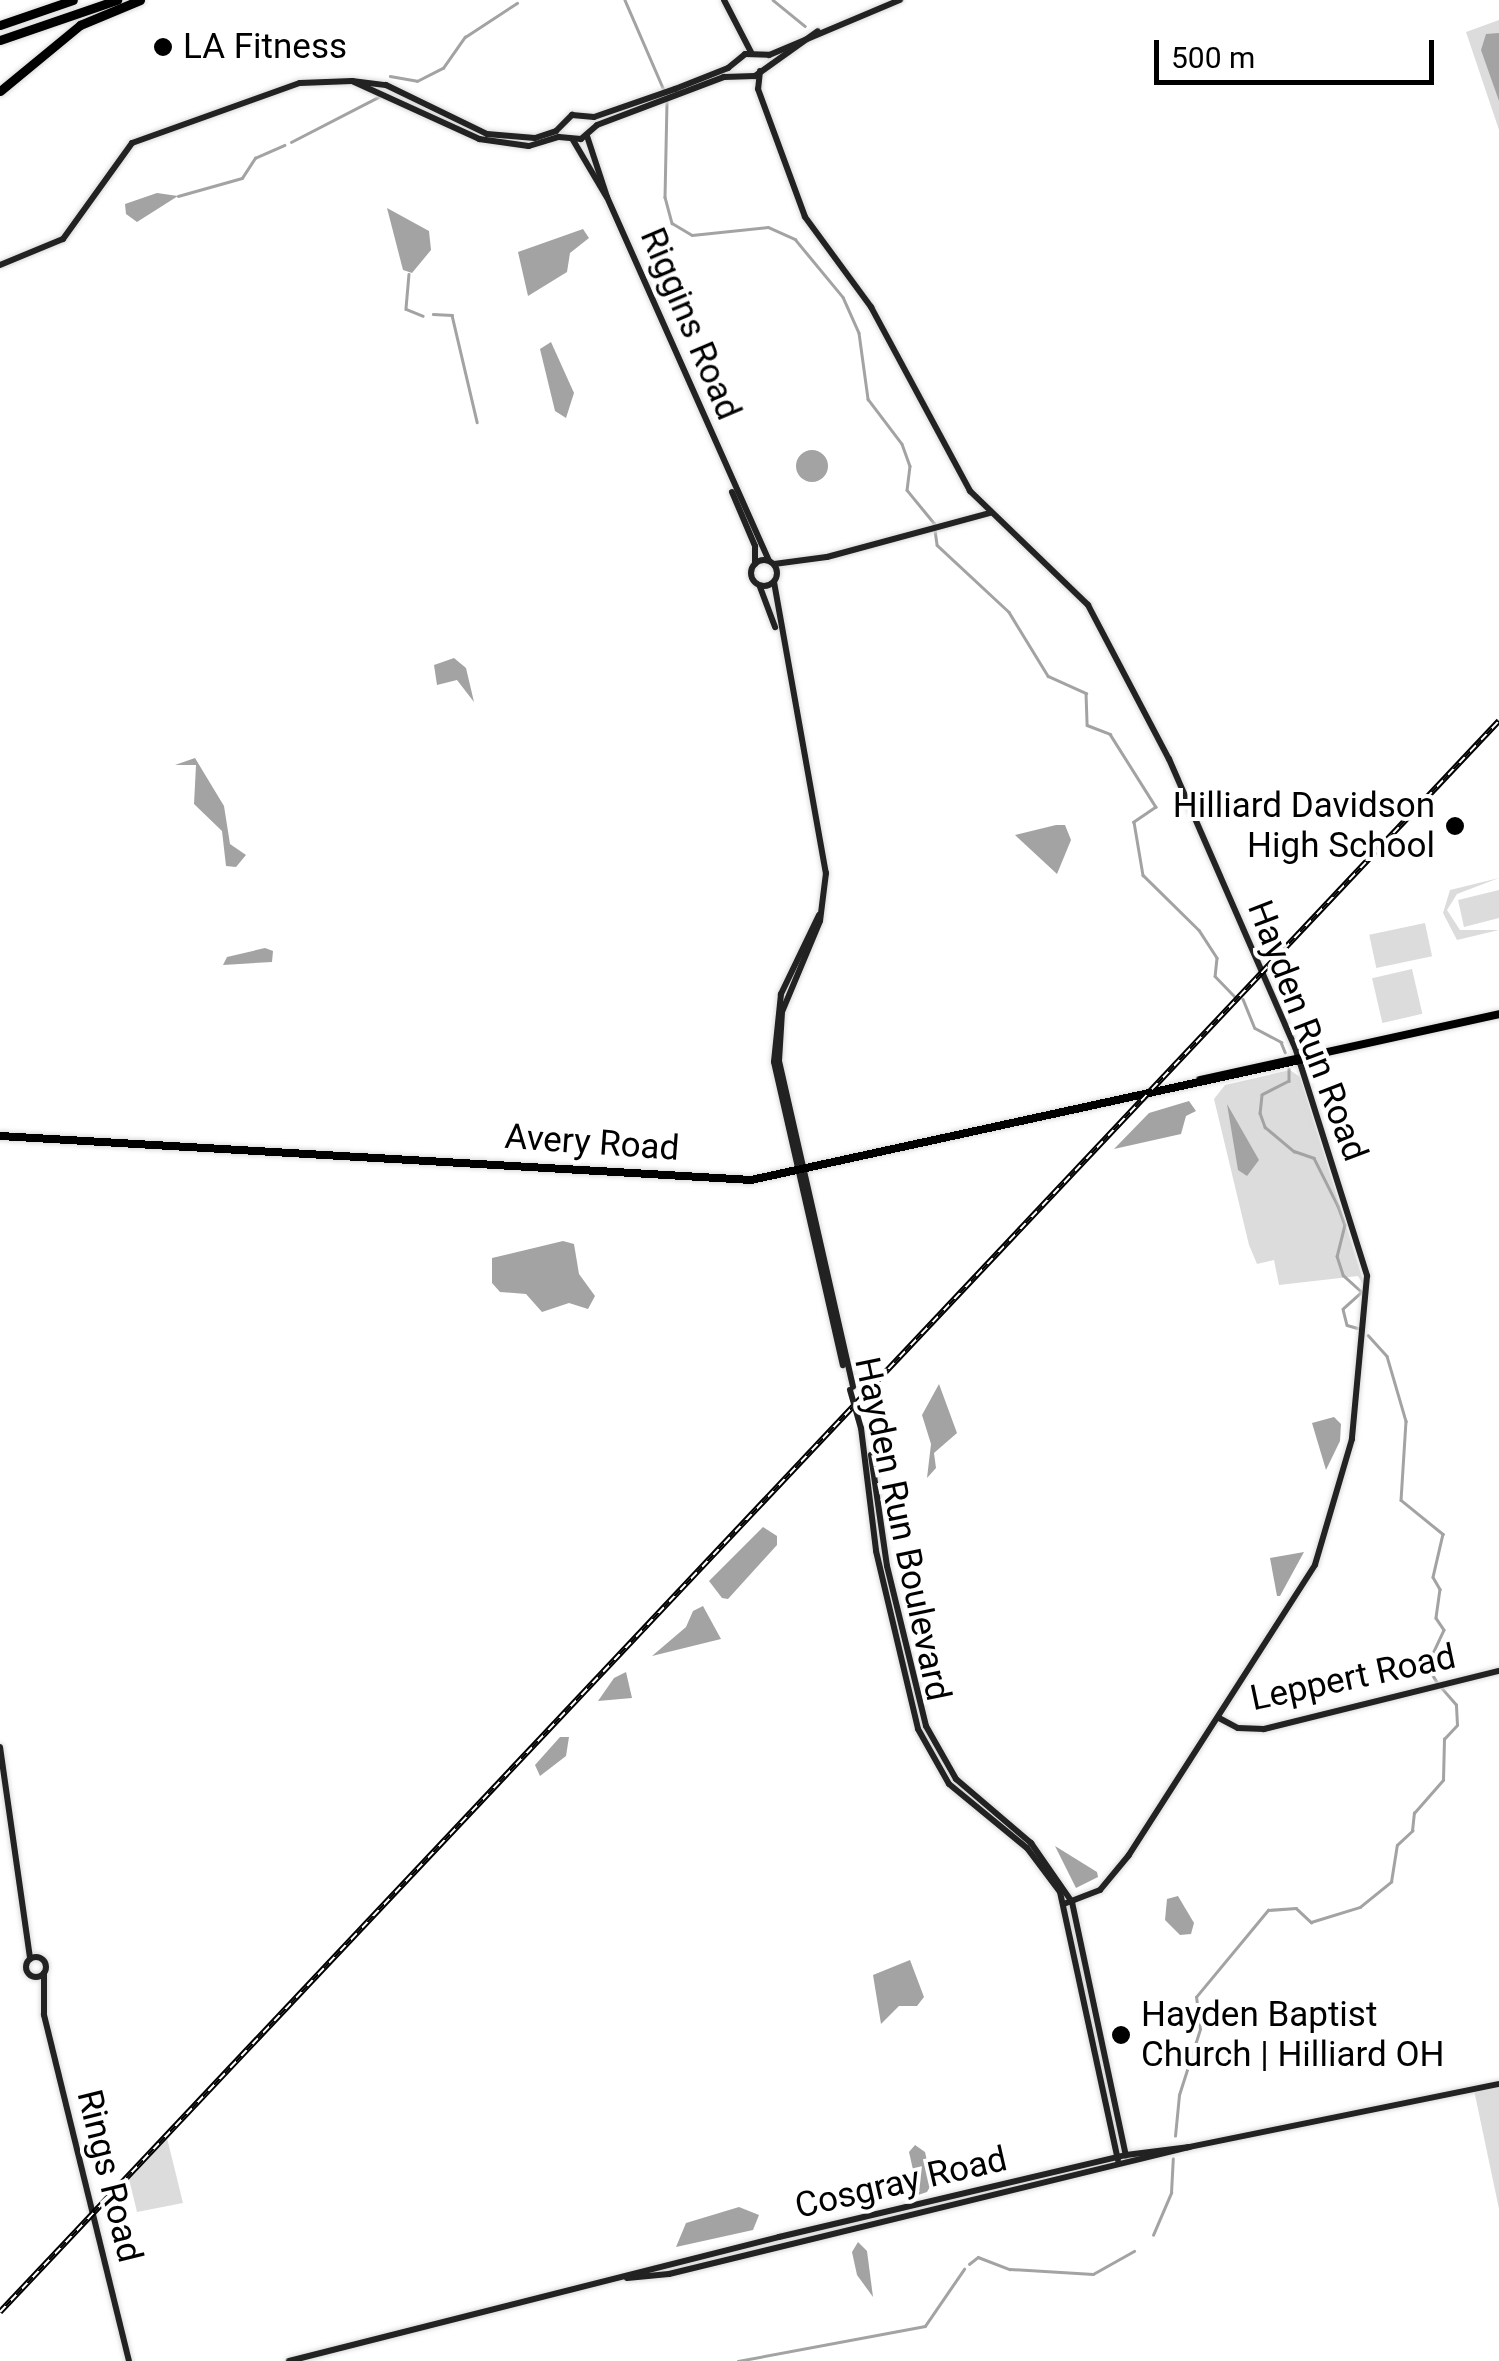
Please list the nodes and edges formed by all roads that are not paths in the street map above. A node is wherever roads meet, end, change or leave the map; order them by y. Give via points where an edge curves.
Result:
1 (73, 0) edge
2 (117, 0) edge
3 (140, 0) edge
4 (724, 0) edge
5 (900, 0) edge
6 (0, 25) edge
7 (818, 31) junction
8 (740, 34) junction
9 (0, 40) edge
10 (755, 55) junction
11 (738, 60) junction
12 (761, 69) junction
13 (743, 76) junction
14 (352, 81) junction
15 (0, 91) edge
16 (676, 92) junction
17 (652, 101) junction
18 (763, 101) junction
19 (584, 117) junction
20 (565, 122) junction
21 (588, 133) junction
22 (572, 139) junction
23 (607, 197) junction
24 (0, 264) edge
25 (726, 472) junction
26 (990, 513) junction
27 (806, 561) junction
28 (771, 563) junction
29 (755, 564) junction
30 (776, 578) junction
31 (759, 585) junction
32 (778, 632) junction
33 (1499, 1014) edge
34 (1300, 1060) junction
35 (0, 1136) edge
36 (800, 1172) junction
37 (1499, 1671) edge
38 (1219, 1718) junction
39 (0, 1747) edge
40 (1068, 1902) junction
41 (32, 1939) junction
42 (41, 1959) junction
43 (30, 1960) junction
44 (44, 1972) junction
45 (31, 1976) junction
46 (42, 2004) junction
47 (1499, 2084) edge
48 (1190, 2147) junction
49 (1121, 2159) junction
50 (666, 2265) junction
51 (626, 2278) junction
52 (644, 2278) junction
53 (129, 2361) edge
54 (289, 2361) edge

1 - 6 highway
2 - 9 highway
3 - 15 highway via 80,25
4 - 8 main road
5 - 7 main road
7 - 10 main road
7 - 12 main road
8 - 10 main road
8 - 11 main road
10 - 11 main road
10 - 12 main road, Hayden Run Road
11 - 13 main road
11 - 16 main road
12 - 13 main road
12 - 18 main road, Hayden Run Road
13 - 16 main road
13 - 18 main road, Hayden Run Road
14 - 20 main road via 386,85 499,138 544,136
14 - 22 main road via 493,144
14 - 24 main road via 300,83 146,136 119,156 58,243
16 - 17 main road
17 - 19 main road
17 - 21 main road
18 - 26 main road, Hayden Run Road via 799,206 871,307 963,482
19 - 20 main road
19 - 21 main road, Riggins Road
20 - 22 main road, Riggins Road
21 - 22 main road
21 - 23 main road, Riggins Road
22 - 23 main road, Riggins Road
23 - 25 main road, Riggins Road
25 - 28 main road, Riggins Road
25 - 29 main road, Riggins Road via 755,546
26 - 27 main road
26 - 34 main road, Hayden Run Road via 1069,584 1096,619 1180,782
27 - 28 main road
27 - 30 main road
28 - 29 main road
28 - 30 main road, Riggins Road
29 - 31 main road, Riggins Road via 752,575
30 - 31 main road
30 - 32 main road
31 - 32 main road
32 - 36 main road via 825,847 820,913 781,994 774,1030 776,1082
33 - 34 main road, Avery Road
34 - 36 main road, Avery Road
34 - 38 main road, Hayden Run Road via 1367,1276 1359,1386 1322,1550
35 - 36 main road, Avery Road via 740,1180
36 - 40 main road, Hayden Run Boulevard, bridge via 863,1426 876,1551 926,1749 964,1800 1037,1860
37 - 38 main road, Leppert Road via 1264,1729 1238,1728
38 - 40 main road, Hayden Run Road via 1107,1884
39 - 41 main road
40 - 49 main road
41 - 42 main road
41 - 43 main road
42 - 43 main road
42 - 44 main road, Rings Road
43 - 45 main road, Rings Road
44 - 45 main road
44 - 46 main road, Rings Road
45 - 46 main road, Rings Road
46 - 53 main road, Rings Road
47 - 48 main road, Cosgray Road
48 - 49 main road, Cosgray Road
48 - 49 main road, Cosgray Road
49 - 50 main road, Cosgray Road
49 - 52 main road, Cosgray Road
50 - 51 main road, Cosgray Road
50 - 52 main road
51 - 52 main road, Cosgray Road
51 - 54 main road, Cosgray Road

